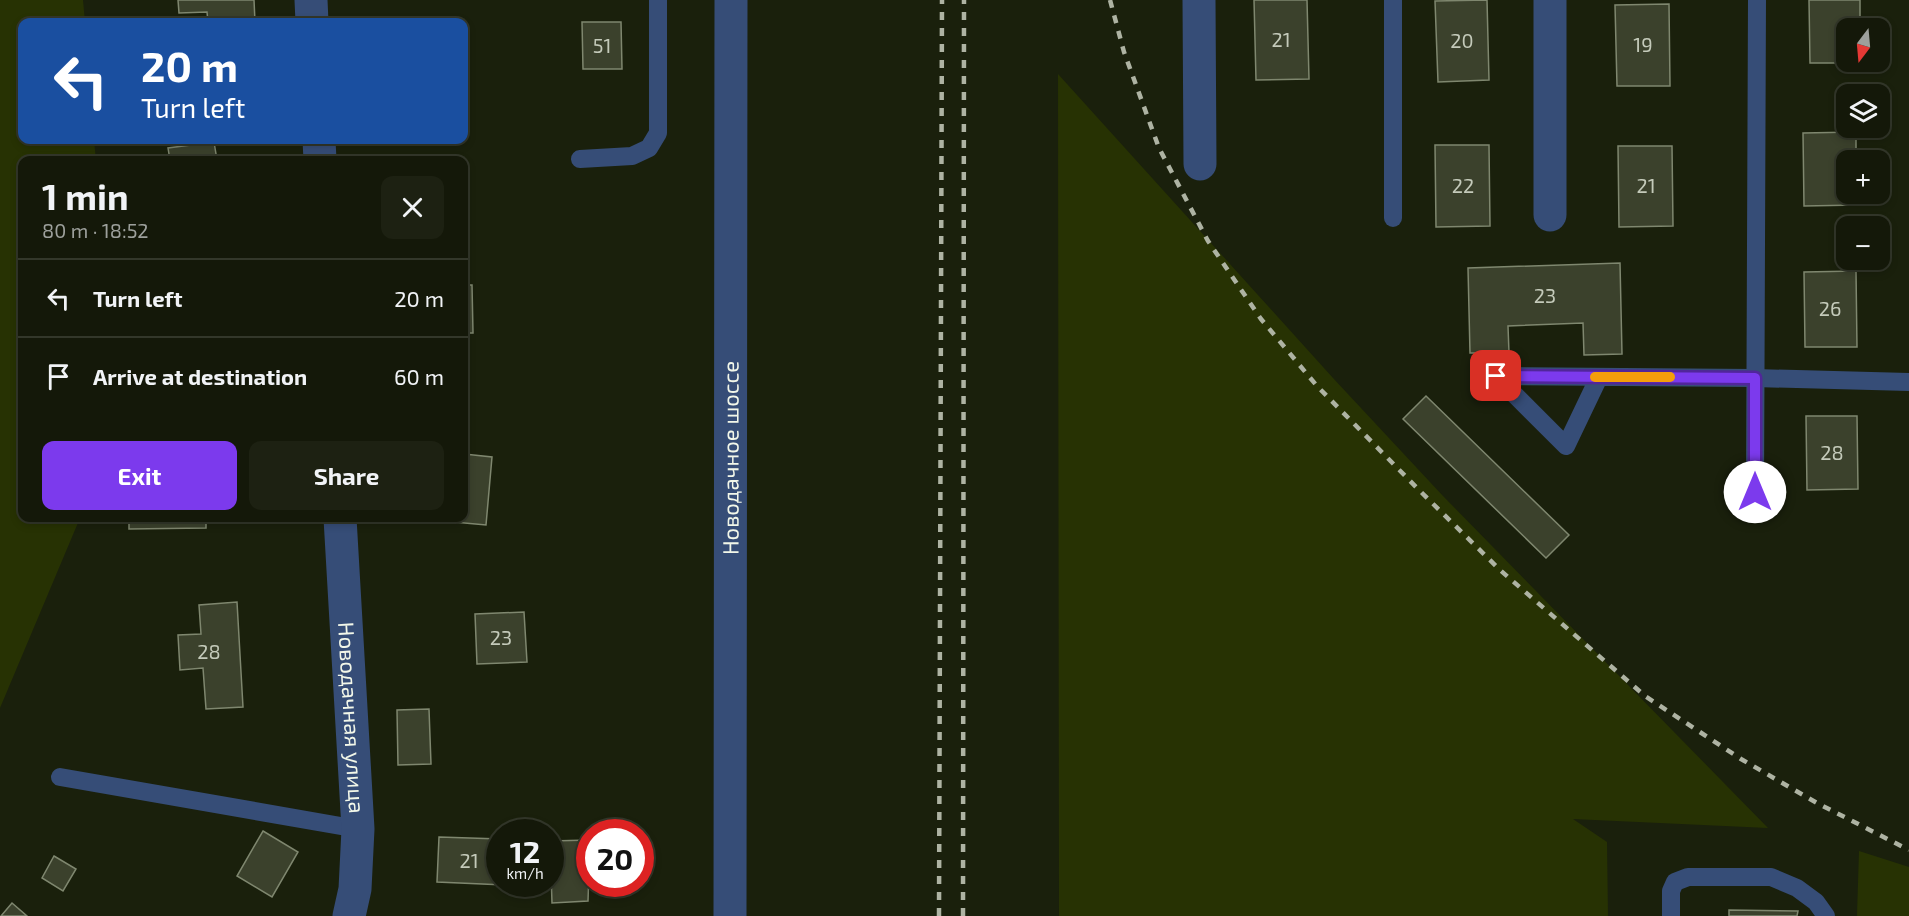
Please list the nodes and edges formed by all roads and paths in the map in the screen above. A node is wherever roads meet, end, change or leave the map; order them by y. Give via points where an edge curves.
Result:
1 (311, 0) edge
2 (658, 0) edge
3 (731, 0) edge
4 (1199, 0) edge
5 (1393, 0) edge
6 (1550, 0) edge
7 (1757, 0) edge
8 (312, 18) edge
9 (580, 159) dead end
10 (1200, 164) dead end
11 (1550, 215) dead end
12 (1392, 218) dead end
13 (1599, 377) junction
14 (1755, 378) junction
15 (1909, 381) edge
16 (1755, 492) dead end
17 (340, 522) edge
18 (60, 777) dead end
19 (358, 829) junction
20 (348, 916) edge
21 (730, 916) edge
22 (1671, 916) edge
23 (1826, 916) edge

1 - 8 street
2 - 9 lane via 658,133 649,148 632,156
3 - 21 street, Новодачное шоссе
4 - 10 street
5 - 12 lane
6 - 11 street
7 - 14 lane
13 - 13 lane via 1566,446 1496,376 1508,376
13 - 14 lane
14 - 15 lane
14 - 16 lane
17 - 19 street, Новодачная улица
18 - 19 lane
19 - 20 street, Новодачная улица via 355,889
22 - 23 lane via 1671,891 1675,882 1688,877 1771,877 1797,888 1816,902

